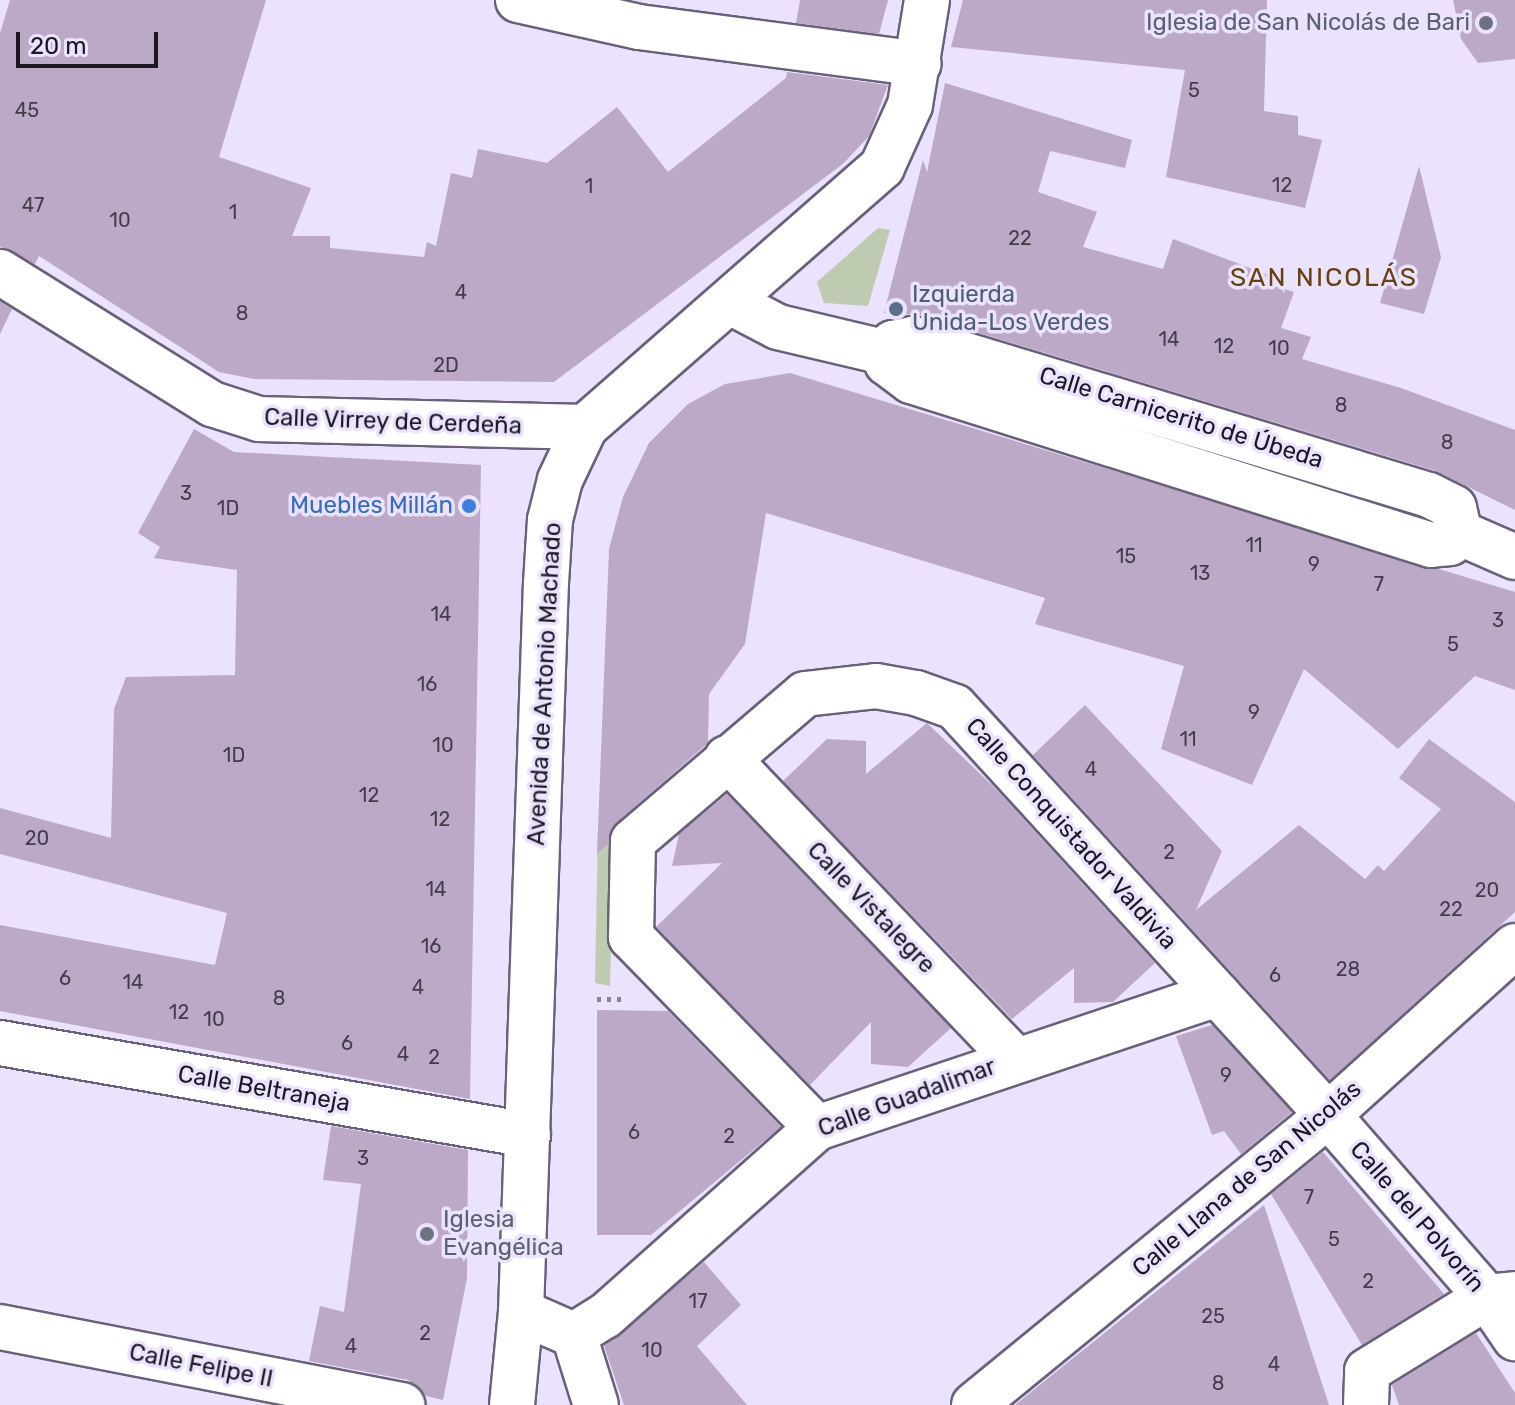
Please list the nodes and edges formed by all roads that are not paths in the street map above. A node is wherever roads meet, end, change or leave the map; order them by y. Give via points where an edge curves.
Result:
1 (518, 0) edge
2 (927, 0) edge
3 (919, 64) junction
4 (0, 272) edge
5 (730, 302) junction
6 (585, 427) junction
7 (1515, 557) edge
8 (727, 758) junction
9 (1515, 946) edge
10 (1217, 994) junction
11 (0, 1043) edge
12 (1015, 1059) junction
13 (1328, 1115) junction
14 (817, 1128) junction
15 (528, 1135) junction
16 (1501, 1296) edge
17 (521, 1312) junction
18 (0, 1327) edge
19 (574, 1335) junction
20 (1515, 1338) edge
21 (403, 1405) edge
22 (512, 1405) edge
23 (596, 1405) edge
24 (974, 1405) edge
25 (1366, 1405) edge

1 - 3 street via 639,27
2 - 3 street, Avenida de Antonio Machado
3 - 5 street, Avenida de Antonio Machado via 899,136 882,167
4 - 6 street, Calle Virrey de Cerdeña via 212,404 259,419
5 - 6 street, Avenida de Antonio Machado
5 - 7 street, Calle Carnicerito de Úbeda via 778,327 884,352 903,339 924,342 1429,495 1454,508 1460,533
6 - 15 street, Avenida de Antonio Machado via 572,449 550,520
8 - 10 street, Calle Conquistador Valdivia via 805,694 876,686 955,707
8 - 12 street, Calle Vistalegre
8 - 14 street, Calle Conquistador Valdivia via 633,841 631,937
9 - 13 street, Calle Llana de San Nicolás
10 - 12 street, Calle Guadalimar
10 - 13 street, Calle del Polvorín
11 - 15 street, Calle Beltraneja
12 - 14 street, Calle Guadalimar
13 - 16 street, Calle del Polvorín
13 - 24 street, Calle Llana de San Nicolás
14 - 19 street, Calle Guadalimar via 605,1316
15 - 17 street, Avenida de Antonio Machado
16 - 20 street, Calle del Polvorín
16 - 25 street via 1367,1371
17 - 19 street
17 - 22 street, Avenida de Antonio Machado
18 - 21 street, Calle Felipe II
19 - 23 street

